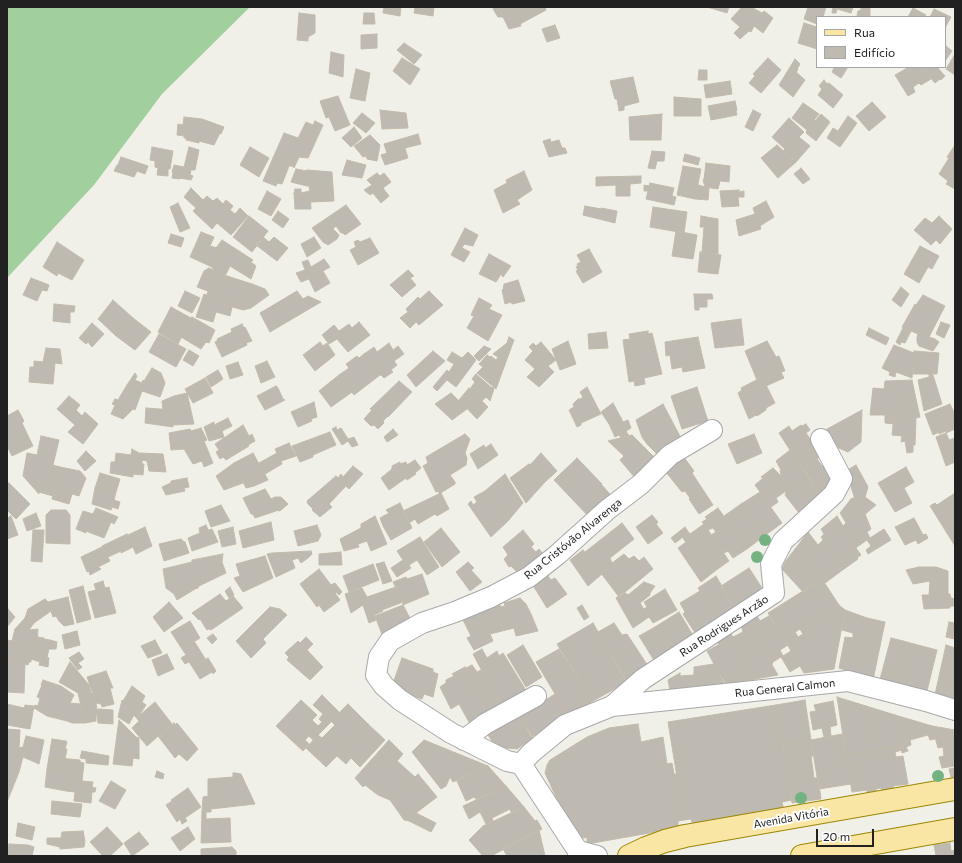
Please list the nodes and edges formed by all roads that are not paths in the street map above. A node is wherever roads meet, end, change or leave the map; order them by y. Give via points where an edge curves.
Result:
1 (712, 430) dead end
2 (821, 439) dead end
3 (643, 679) junction
4 (536, 696) dead end
5 (660, 701) junction
6 (612, 706) junction
7 (955, 710) edge
8 (464, 740) junction
9 (521, 764) junction
10 (955, 789) edge
11 (955, 829) edge
12 (857, 851) edge
13 (578, 853) edge
14 (597, 856) edge
15 (629, 856) edge
16 (802, 856) edge

1 - 8 street, Rua Cristóvão Alvarenga via 670,455 641,484 529,577 455,612 422,622 390,641 378,657 376,674 384,686 400,700
2 - 3 street, Rua Rodrigues Arzão via 842,479 834,494 783,540 771,564 774,593
3 - 5 street
3 - 6 street, Rua Rodrigues Arzão
4 - 8 street via 485,724
5 - 6 street, Rua General Calmon
5 - 7 street, Rua General Calmon via 848,681 929,693
6 - 9 street, Rua Rodrigues Arzão via 565,725
8 - 9 street via 507,761
9 - 13 street
10 - 15 main road, Avenida Vitória via 685,836 665,841
11 - 12 main road
12 - 16 main road
13 - 14 street

